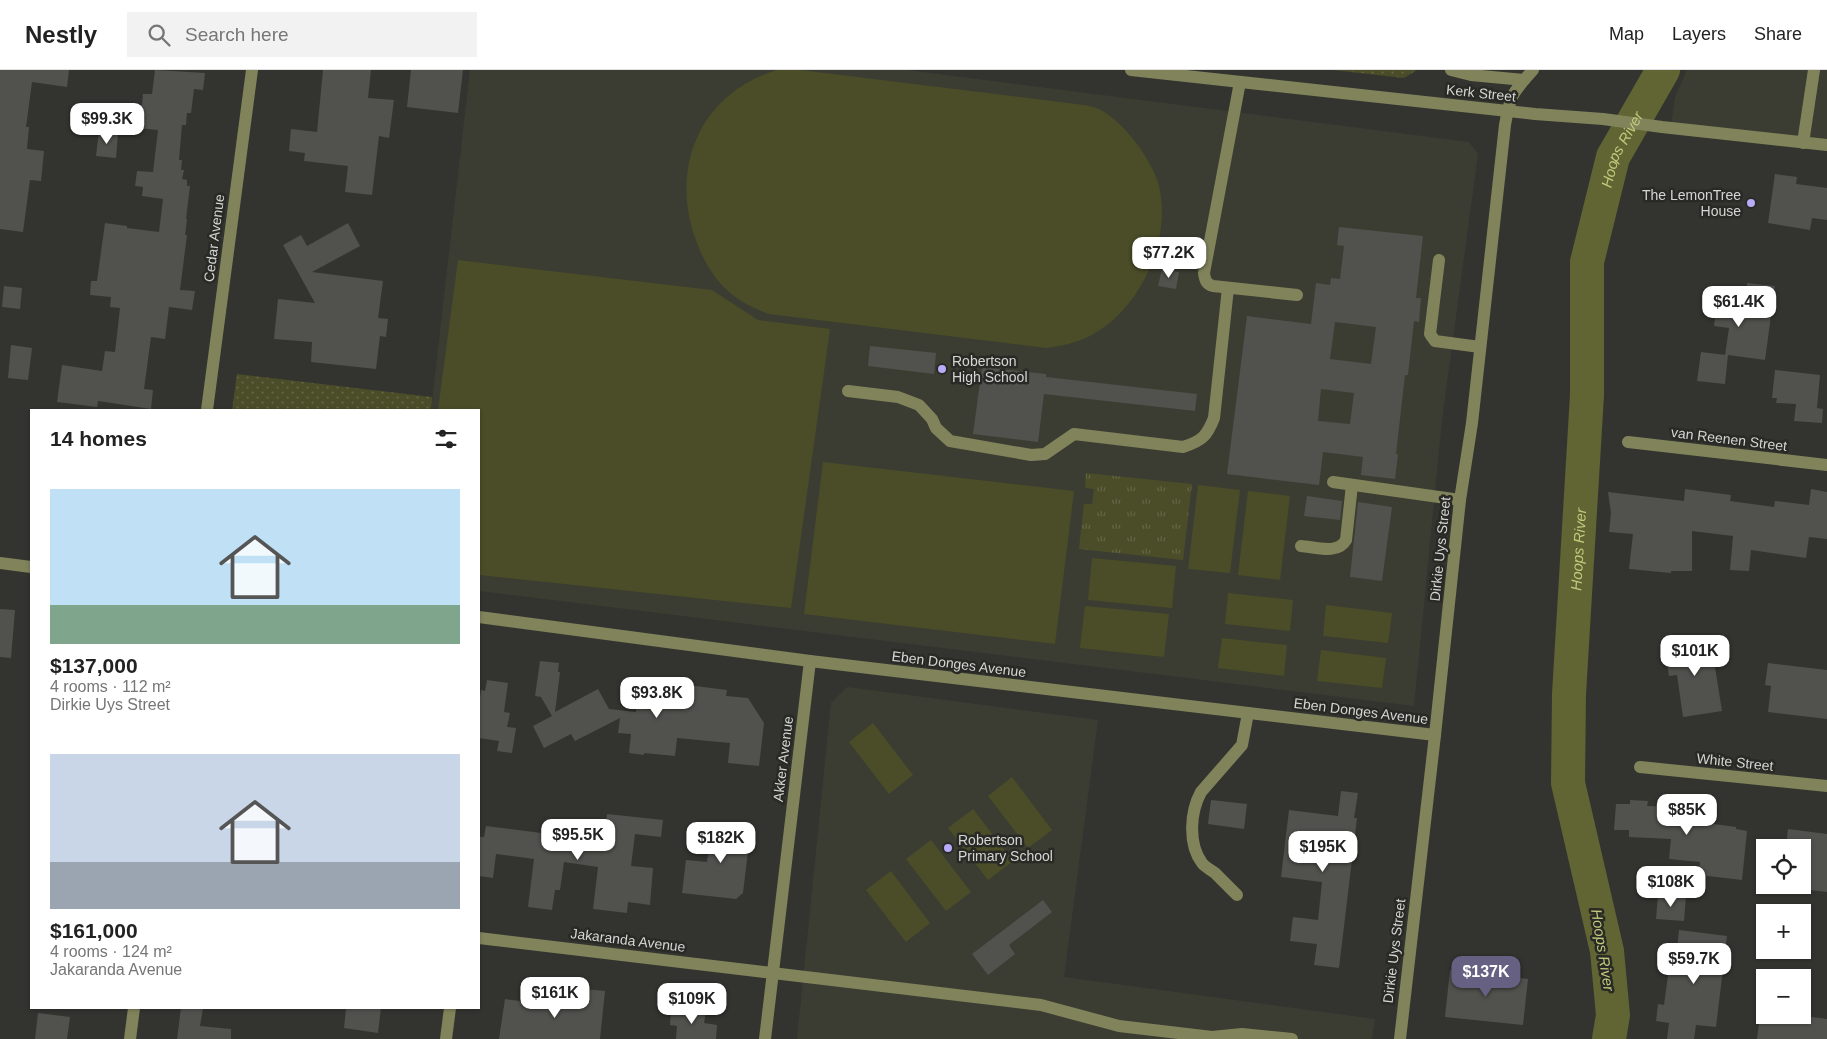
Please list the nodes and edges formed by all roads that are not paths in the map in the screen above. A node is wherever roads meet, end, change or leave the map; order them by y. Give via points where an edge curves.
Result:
1 (252, 70) edge
2 (1131, 70) edge
3 (1451, 70) edge
4 (1533, 70) edge
5 (1814, 70) edge
6 (1524, 80) junction
7 (1240, 82) junction
8 (1507, 111) junction
9 (1803, 143) junction
10 (1827, 145) edge
11 (1438, 260) dead end
12 (1228, 288) junction
13 (1297, 296) dead end
14 (1480, 347) junction
15 (848, 391) dead end
16 (207, 409) edge
17 (1628, 442) dead end
18 (1827, 465) edge
19 (1333, 482) dead end
20 (1352, 485) junction
21 (1460, 500) junction
22 (1301, 546) dead end
23 (0, 563) edge
24 (30, 567) edge
25 (480, 618) edge
26 (810, 661) junction
27 (1248, 713) junction
28 (1435, 735) junction
29 (1640, 767) dead end
30 (1827, 786) edge
31 (1238, 895) dead end
32 (480, 938) edge
33 (773, 972) junction
34 (134, 1009) edge
35 (450, 1009) edge
36 (130, 1039) edge
37 (446, 1039) edge
38 (765, 1039) edge
39 (1292, 1039) edge
40 (1400, 1039) edge

1 - 16 street, Cedar Avenue
2 - 7 street, Kerk Street
3 - 6 street
4 - 6 street, Dirkie Uys Street
5 - 9 street
6 - 8 street, Dirkie Uys Street via 1510,99
7 - 8 street, Kerk Street
7 - 12 street via 1204,273 1208,284
8 - 9 street, Kerk Street
8 - 14 street, Dirkie Uys Street
9 - 10 street, Kerk Street
11 - 14 street via 1430,334 1435,341
12 - 13 street
12 - 15 street via 1214,418 1208,433 1183,447 1074,434 1045,454 1031,455 950,441 919,405 898,397
14 - 21 street, Dirkie Uys Street
17 - 18 street, van Reenen Street
19 - 20 street
20 - 21 street
20 - 22 street via 1344,544 1334,549
21 - 28 street, Dirkie Uys Street
23 - 24 street
25 - 26 street, Eben Donges Avenue
26 - 27 street, Eben Donges Avenue
26 - 33 street, Akker Avenue
27 - 28 street, Eben Donges Avenue
27 - 31 street via 1242,745 1197,799 1192,830 1194,846 1202,863
28 - 40 street, Dirkie Uys Street
29 - 30 street, White Street
32 - 33 street, Jakaranda Avenue
33 - 38 street, Akker Avenue
33 - 39 street, Jakaranda Avenue via 1040,1005 1119,1026 1212,1037 1242,1034
34 - 36 street
35 - 37 street

